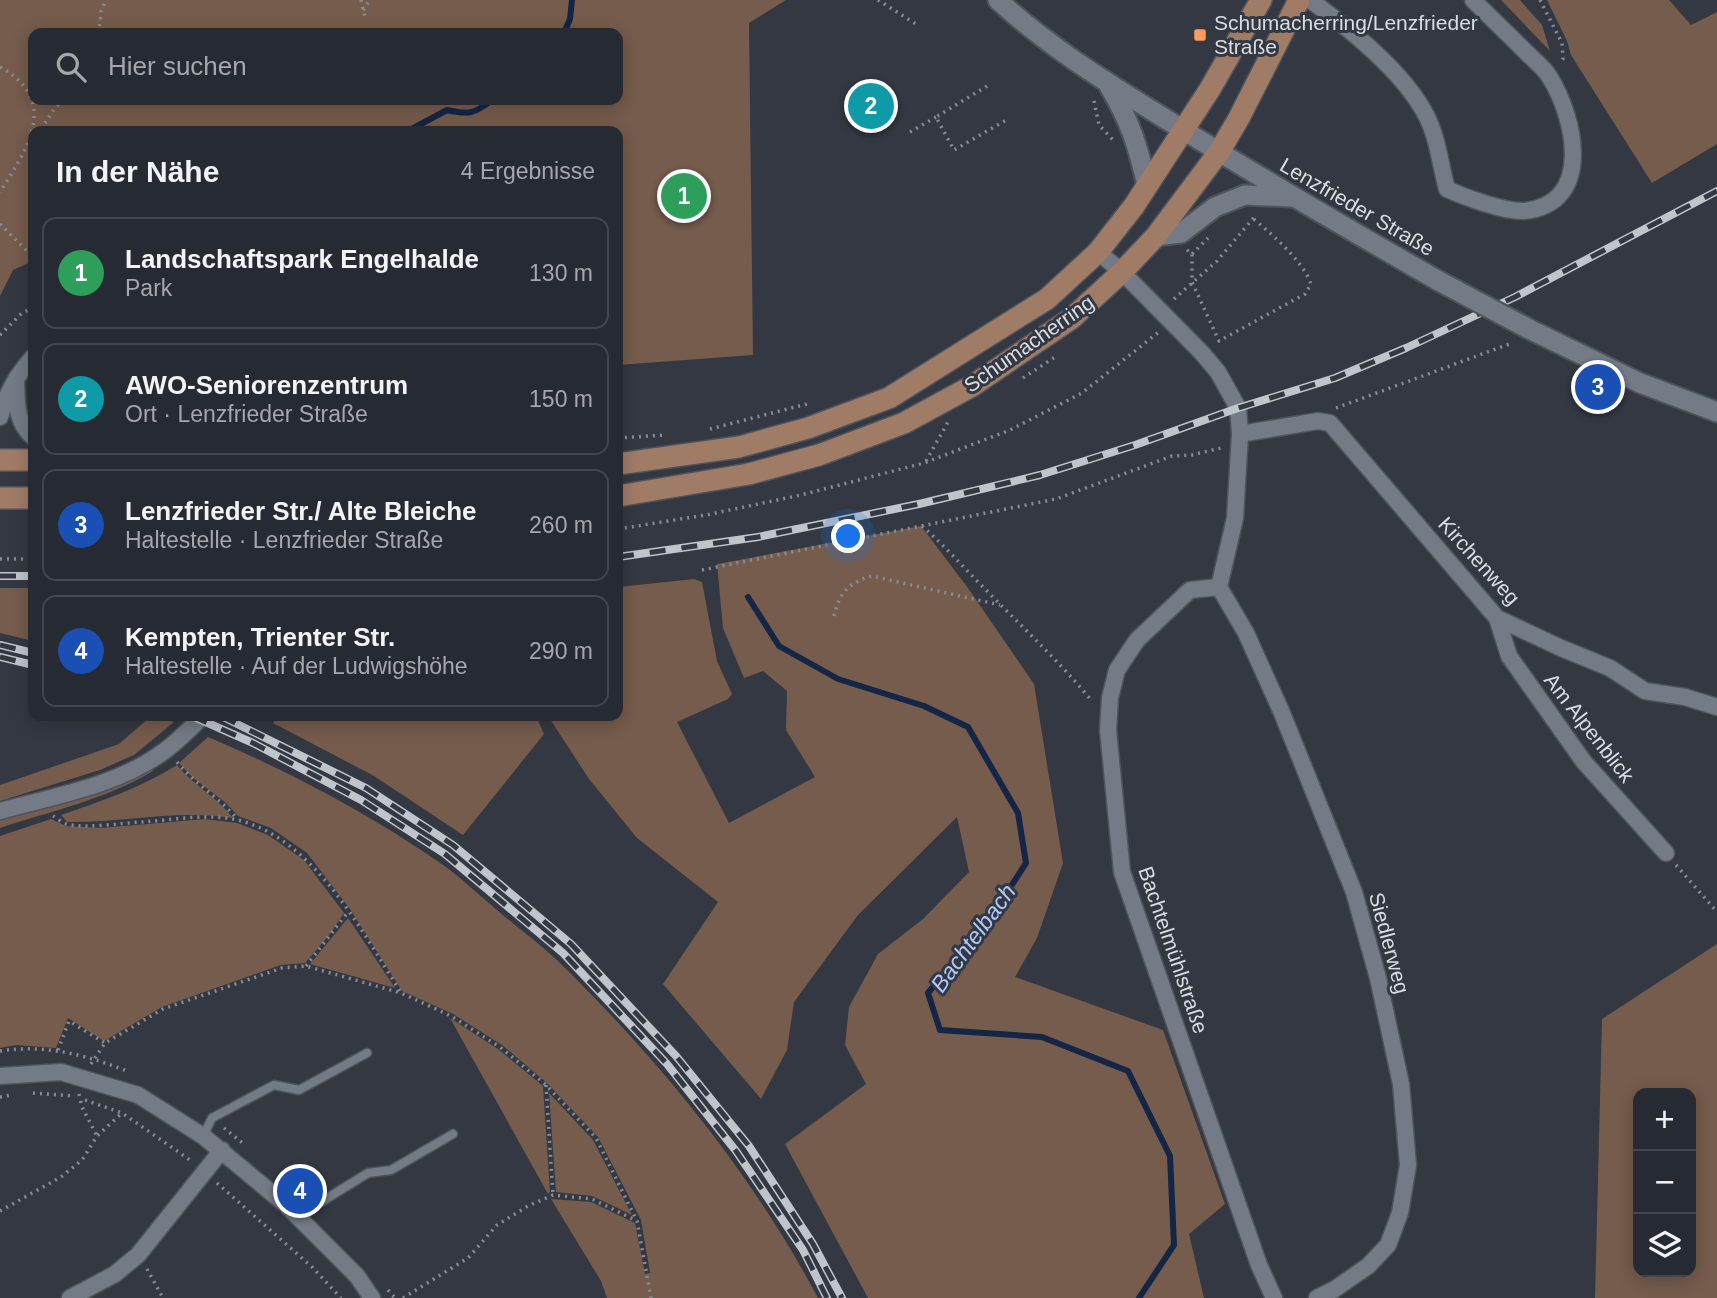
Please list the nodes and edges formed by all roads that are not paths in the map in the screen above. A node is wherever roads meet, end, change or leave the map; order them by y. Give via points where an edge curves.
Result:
1 (998, 0) edge
2 (1261, 0) edge
3 (1299, 0) edge
4 (1310, 0) edge
5 (1473, 0) edge
6 (1107, 82) junction
7 (1184, 130) junction
8 (1219, 152) junction
9 (1147, 185) junction
10 (1296, 197) junction
11 (1156, 236) junction
12 (1098, 252) junction
13 (1122, 272) junction
14 (28, 363) edge
15 (16, 376) junction
16 (0, 385) edge
17 (1717, 412) edge
18 (0, 417) edge
19 (28, 433) edge
20 (1240, 434) junction
21 (0, 460) edge
22 (28, 460) edge
23 (623, 463) edge
24 (623, 495) edge
25 (0, 498) edge
26 (28, 498) edge
27 (1219, 587) junction
28 (1497, 618) junction
29 (1717, 709) edge
30 (197, 721) edge
31 (1717, 721) edge
32 (0, 811) edge
33 (1666, 853) road end
34 (367, 1053) dead end
35 (0, 1076) edge
36 (453, 1134) dead end
37 (203, 1136) junction
38 (222, 1150) junction
39 (300, 1219) junction
40 (70, 1298) edge
41 (372, 1298) edge
42 (1273, 1298) edge
43 (1317, 1298) edge

1 - 6 street, Lenzfrieder Straße via 1060,52
2 - 7 main road, Schumacherring
3 - 8 main road, Schumacherring
4 - 5 street via 1370,49 1406,86 1426,115 1447,189 1522,211 1540,207 1562,193 1571,176 1572,130 1548,74
6 - 7 street, Lenzfrieder Straße
6 - 9 street via 1137,141
7 - 8 street, Lenzfrieder Straße
7 - 9 main road, Schumacherring
8 - 10 street, Lenzfrieder Straße
8 - 11 main road, Schumacherring
9 - 12 main road, Schumacherring
10 - 11 street via 1245,195 1215,207 1181,233
10 - 17 street, Lenzfrieder Straße, bridge via 1534,332 1640,383
11 - 13 main road, Schumacherring
12 - 13 street
12 - 23 main road, Schumacherring via 1047,299 890,398 739,447
13 - 20 street via 1202,353 1231,391
13 - 24 main road, Schumacherring via 1072,318 972,386 904,423 819,455 749,474
14 - 15 street
15 - 16 street
15 - 18 street
15 - 19 street via 18,414
20 - 27 street via 1235,518
20 - 28 street, Kirchenweg via 1330,423
21 - 22 main road
25 - 26 main road
27 - 42 street, Bachtelmühlstraße via 1190,590 1137,640 1117,670 1108,730 1122,872
27 - 43 street, Siedlerweg via 1246,633 1282,713 1353,892 1401,1084 1408,1165 1400,1213 1388,1245 1368,1266
28 - 29 street, Kirchenweg via 1609,668 1644,691 1685,697
28 - 33 street, Am Alpenblick via 1509,656 1584,762
29 - 31 street
30 - 32 street via 176,742 104,782
34 - 37 lane via 299,1090 274,1085 212,1118
35 - 37 street via 61,1072 85,1079 138,1095
36 - 39 lane via 391,1170 368,1173
37 - 38 street
38 - 39 street
38 - 40 street via 138,1255 115,1274
39 - 41 street via 357,1276

